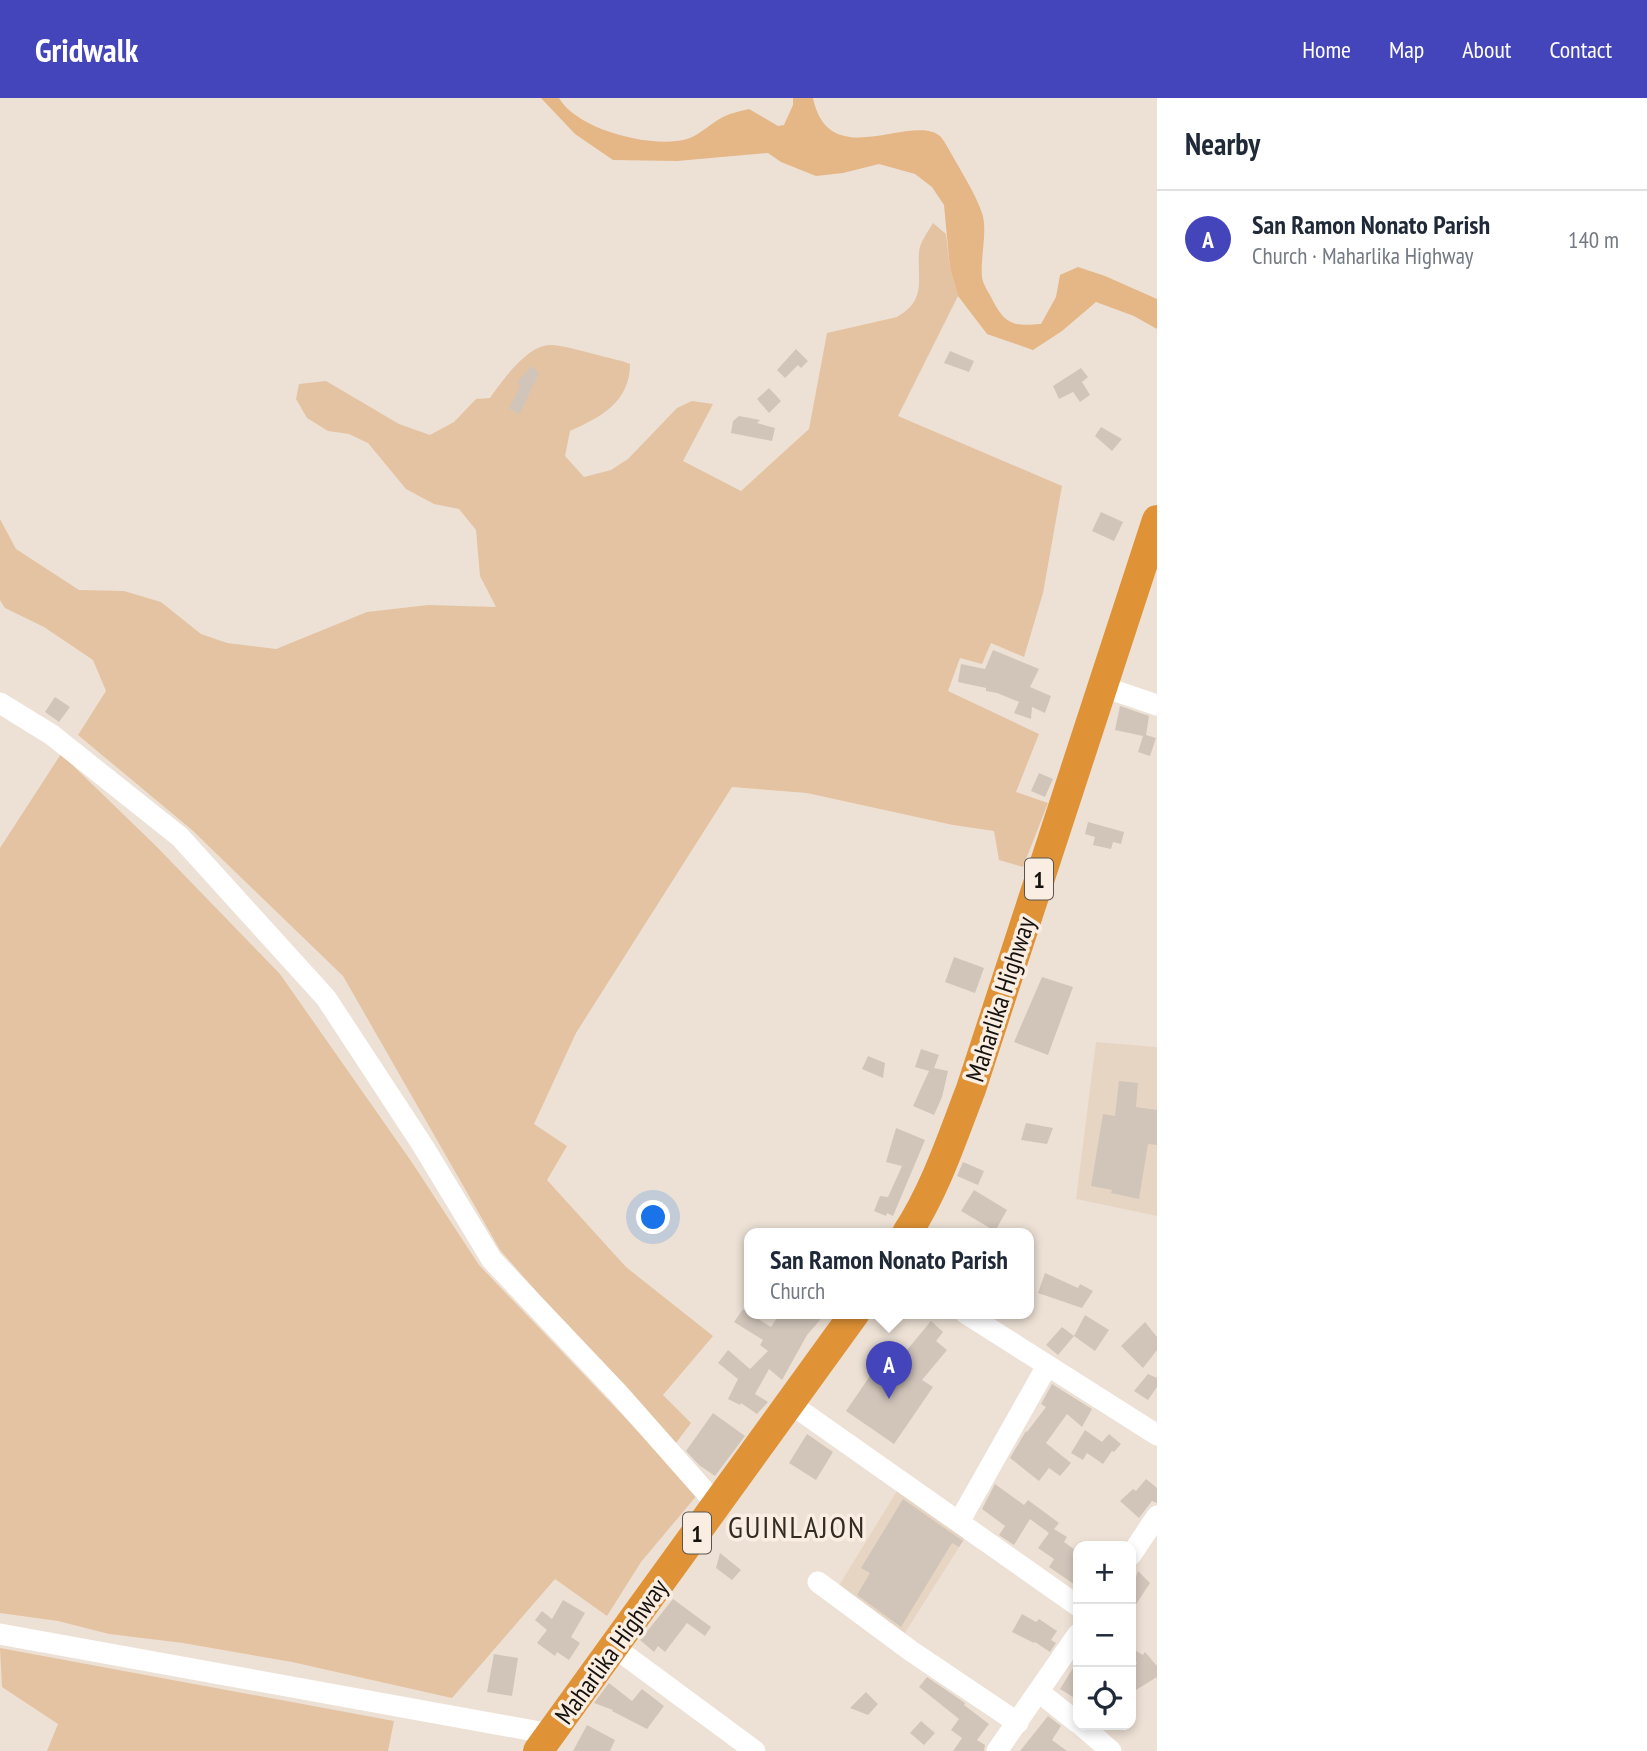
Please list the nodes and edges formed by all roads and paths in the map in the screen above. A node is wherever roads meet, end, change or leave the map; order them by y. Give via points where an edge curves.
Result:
1 (1157, 520) edge
2 (1101, 686) junction
3 (0, 703) edge
4 (1157, 705) edge
5 (911, 1228) edge
6 (851, 1319) edge
7 (974, 1319) edge
8 (1047, 1366) junction
9 (790, 1404) junction
10 (1157, 1435) edge
11 (717, 1505) junction
12 (1157, 1516) edge
13 (959, 1522) junction
14 (1136, 1548) edge
15 (818, 1582) dead end
16 (1075, 1604) edge
17 (0, 1634) edge
18 (1073, 1641) edge
19 (614, 1647) junction
20 (1039, 1692) junction
21 (1073, 1719) edge
22 (1018, 1723) junction
23 (1087, 1730) edge
24 (544, 1743) edge
25 (755, 1751) edge
26 (997, 1751) edge
27 (1111, 1751) edge

1 - 2 highway, Maharlika Highway / 1
2 - 4 street
2 - 5 highway, Maharlika Highway / 1 via 971,1089 943,1164
3 - 11 street via 52,735 180,837 326,999 492,1260
6 - 9 highway, Maharlika Highway / 1
7 - 8 street
8 - 10 street
8 - 13 street
9 - 11 highway, Maharlika Highway / 1
9 - 13 street
11 - 19 highway, Maharlika Highway / 1
12 - 14 street
13 - 16 street
15 - 22 street
17 - 24 street
18 - 20 street
19 - 24 highway, Maharlika Highway / 1
19 - 25 street
20 - 21 street
20 - 22 street
22 - 26 street
23 - 27 street

